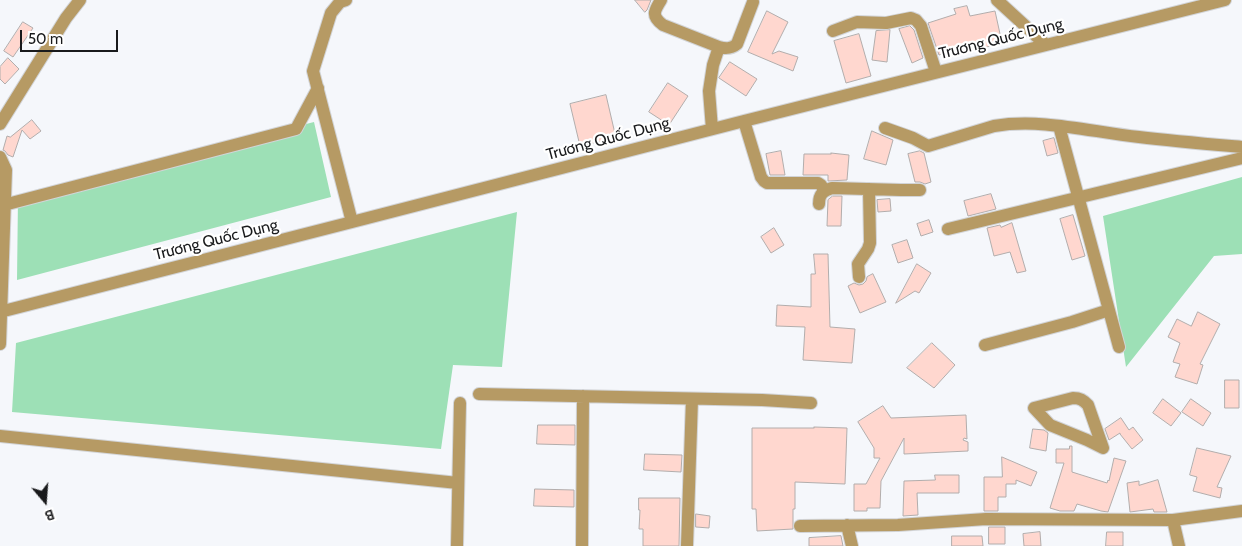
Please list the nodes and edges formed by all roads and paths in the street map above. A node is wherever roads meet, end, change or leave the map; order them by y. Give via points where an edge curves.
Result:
1 (80, 0) edge
2 (346, 0) edge
3 (661, 0) edge
4 (998, 0) edge
5 (1225, 0) edge
6 (753, 2) dead end
7 (833, 30) dead end
8 (1046, 45) junction
9 (719, 47) junction
10 (936, 72) junction
11 (318, 88) junction
12 (744, 121) junction
13 (0, 124) edge
14 (1059, 126) junction
15 (885, 128) dead end
16 (712, 129) junction
17 (1242, 147) edge
18 (0, 157) edge
19 (1242, 158) edge
20 (869, 189) junction
21 (920, 190) dead end
22 (825, 191) junction
23 (1079, 198) junction
24 (819, 204) dead end
25 (2, 206) edge
26 (352, 222) junction
27 (948, 229) dead end
28 (859, 277) dead end
29 (1109, 310) junction
30 (1, 312) edge
31 (0, 344) edge
32 (985, 345) dead end
33 (1119, 347) dead end
34 (479, 394) dead end
35 (583, 396) junction
36 (692, 398) junction
37 (811, 402) dead end
38 (460, 404) dead end
39 (1034, 408) joint
40 (0, 436) edge
41 (458, 483) junction
42 (1242, 511) edge
43 (1174, 520) junction
44 (800, 526) dead end
45 (847, 526) junction
46 (457, 546) edge
47 (582, 546) edge
48 (687, 546) edge
49 (852, 546) edge
50 (1179, 546) edge

1 - 13 street
2 - 11 street via 331,13 313,71
3 - 9 street via 654,12 658,21
4 - 8 street
5 - 8 street, Trương Quốc Dụng
6 - 9 street via 737,44 728,49
7 - 10 street via 857,22 916,20 921,26
8 - 10 street, Trương Quốc Dụng
9 - 16 street via 709,91
10 - 12 street, Trương Quốc Dụng
11 - 25 street via 296,129
11 - 26 street
12 - 16 street, Trương Quốc Dụng
12 - 22 street via 764,181 818,183
14 - 15 street via 1004,125 928,146
14 - 17 street
14 - 23 street
16 - 26 street, Trương Quốc Dụng
18 - 25 street via 6,170
19 - 23 street
20 - 21 street
20 - 22 street via 832,188
20 - 28 street via 870,243 858,264
22 - 24 street via 820,195
23 - 27 street
23 - 29 street
25 - 30 street
26 - 30 street, Trương Quốc Dụng
29 - 32 street
29 - 33 street
30 - 31 street
34 - 35 street
35 - 36 street
35 - 47 street
36 - 37 street
36 - 48 street
38 - 41 street
39 - 39 street via 1050,425 1103,448 1084,400 1073,398
40 - 41 street
41 - 46 street
42 - 43 street
43 - 45 street via 986,519
43 - 50 street
44 - 45 street
45 - 49 street

